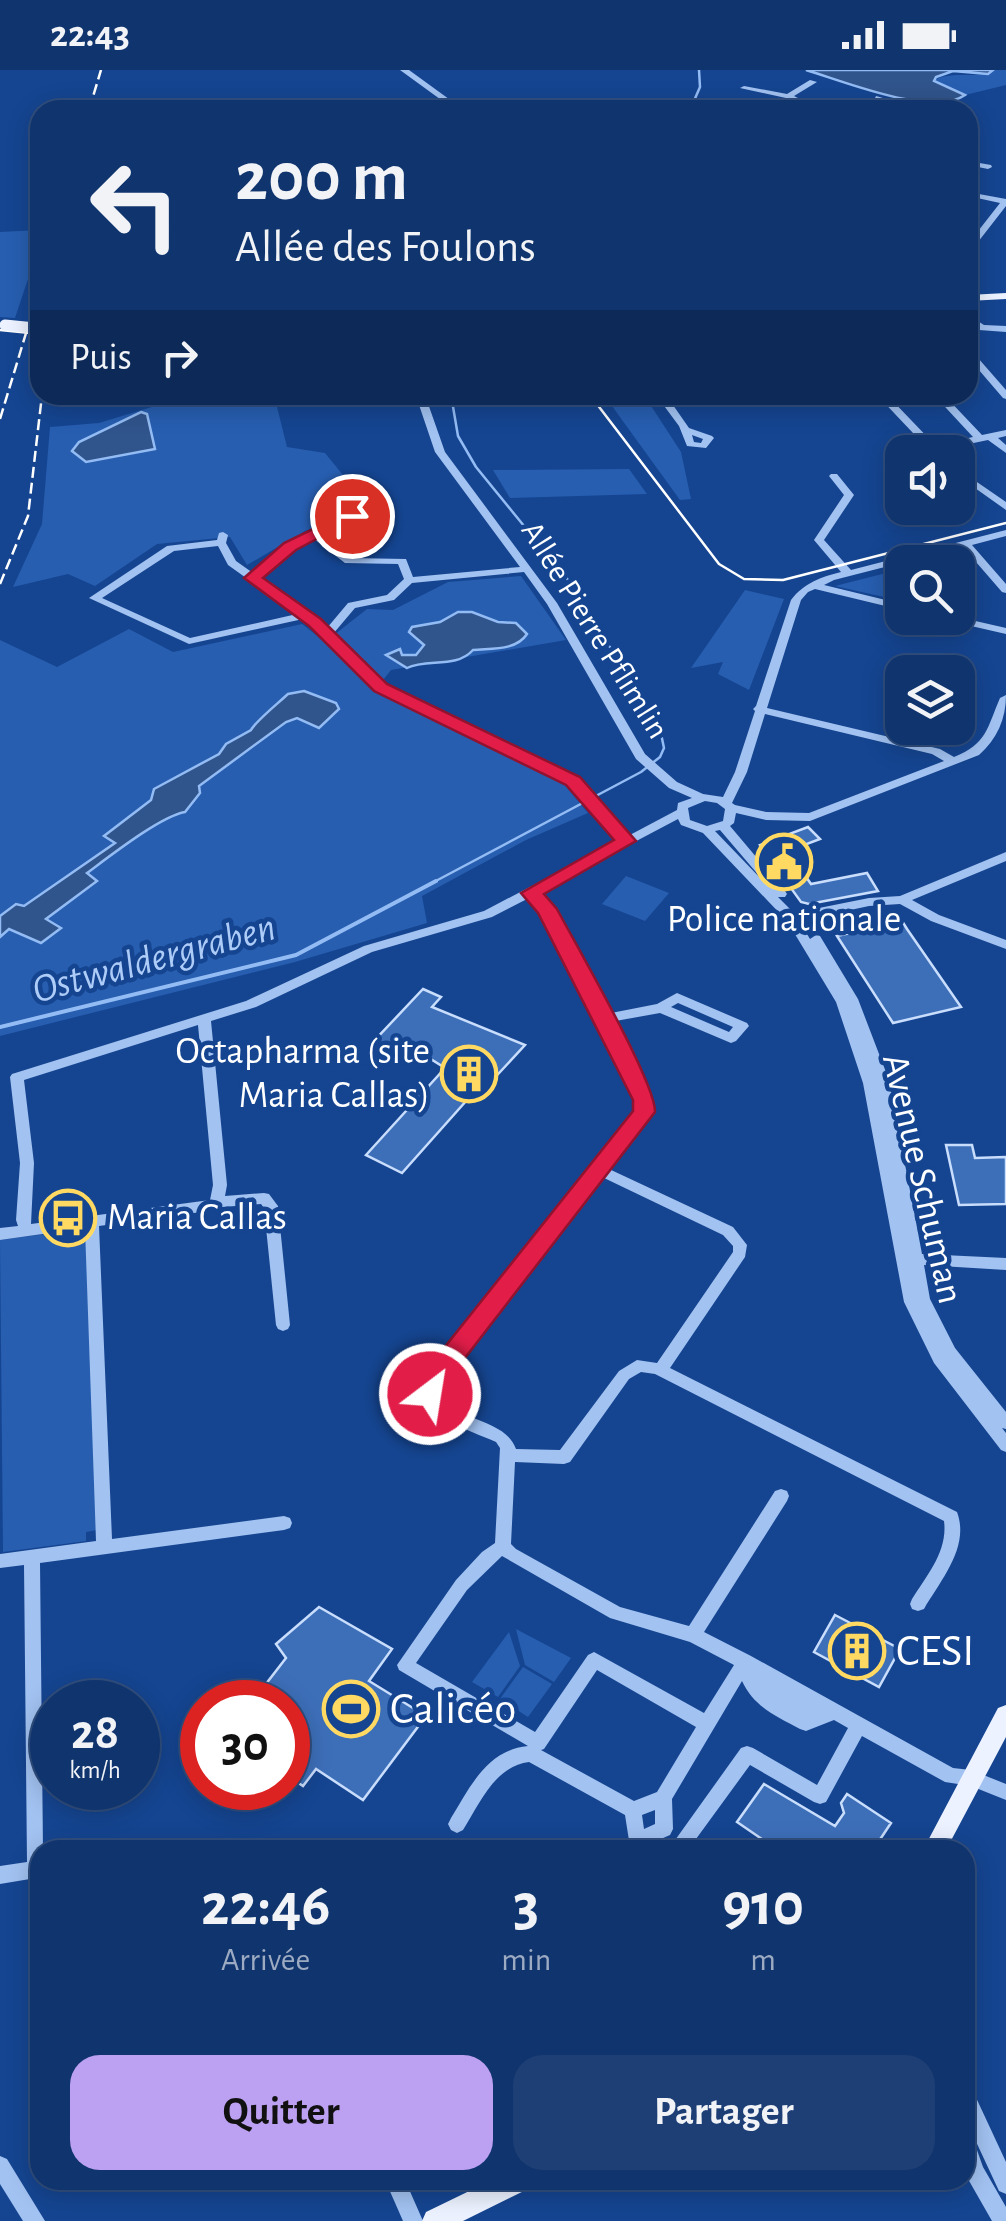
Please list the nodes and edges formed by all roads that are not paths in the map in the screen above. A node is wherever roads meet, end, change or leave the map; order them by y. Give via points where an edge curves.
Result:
1 (404, 70) edge
2 (813, 82) dead end
3 (744, 88) dead end
4 (788, 96) junction
5 (446, 100) edge
6 (795, 100) edge
7 (978, 165) edge
8 (988, 167) dead end
9 (978, 196) edge
10 (1006, 202) edge
11 (978, 237) edge
12 (1006, 296) edge
13 (978, 297) edge
14 (2, 325) edge
15 (978, 325) edge
16 (30, 327) edge
17 (1006, 329) edge
18 (978, 363) edge
19 (1006, 396) edge
20 (423, 405) edge
21 (668, 405) edge
22 (891, 405) edge
23 (950, 405) edge
24 (686, 430) dead end
25 (1006, 433) edge
26 (919, 435) edge
27 (986, 438) junction
28 (975, 441) edge
29 (1006, 450) edge
30 (834, 476) dead end
31 (975, 485) edge
32 (1006, 508) edge
33 (356, 513) dead end
34 (1006, 533) edge
35 (314, 534) junction
36 (965, 543) junction
37 (528, 568) junction
38 (848, 574) junction
39 (253, 578) junction
40 (409, 580) junction
41 (813, 584) junction
42 (1006, 590) edge
43 (885, 603) edge
44 (306, 615) junction
45 (975, 623) edge
46 (1006, 630) edge
47 (327, 634) junction
48 (1006, 698) edge
49 (759, 709) junction
50 (952, 761) junction
51 (672, 785) junction
52 (731, 786) junction
53 (704, 797) junction
54 (728, 806) junction
55 (681, 810) junction
56 (766, 816) junction
57 (690, 825) junction
58 (725, 825) junction
59 (708, 830) junction
60 (646, 833) junction
61 (626, 841) junction
62 (1006, 856) edge
63 (531, 893) junction
64 (902, 900) junction
65 (795, 917) junction
66 (1006, 944) edge
67 (661, 1008) junction
68 (204, 1019) junction
69 (604, 1020) junction
70 (600, 1170) junction
71 (219, 1202) junction
72 (92, 1223) junction
73 (26, 1231) junction
74 (0, 1234) edge
75 (909, 1260) junction
76 (1006, 1264) edge
77 (283, 1326) dead end
78 (660, 1370) junction
79 (1006, 1423) edge
80 (1006, 1445) edge
81 (509, 1455) junction
82 (780, 1496) dead end
83 (284, 1523) dead end
84 (503, 1546) junction
85 (104, 1547) junction
86 (32, 1556) junction
87 (0, 1561) edge
88 (918, 1604) dead end
89 (693, 1635) junction
90 (745, 1662) junction
91 (1006, 1715) edge
92 (708, 1724) junction
93 (859, 1724) junction
94 (535, 1749) junction
95 (971, 1778) junction
96 (1006, 1792) edge
97 (663, 1798) junction
98 (634, 1810) junction
99 (457, 1824) dead end
100 (37, 1840) edge
101 (633, 1840) edge
102 (643, 1840) edge
103 (684, 1840) edge
104 (939, 1840) edge
105 (0, 1875) edge
106 (30, 1876) edge
107 (975, 2117) edge
108 (0, 2166) edge
109 (975, 2174) edge
110 (1006, 2184) edge
111 (399, 2190) edge
112 (499, 2190) edge
113 (35, 2221) edge
114 (413, 2221) edge
115 (435, 2221) edge
116 (1002, 2221) edge

1 - 5 street
2 - 4 street
3 - 4 street
4 - 6 street
7 - 8 street
9 - 10 street
10 - 11 street
12 - 13 main road
14 - 16 main road, bridge
15 - 17 street
18 - 19 street
20 - 37 street, Allée Pierre Pflimlin via 440,452
21 - 24 street
22 - 26 street
23 - 27 street
25 - 27 street
27 - 28 street
27 - 29 street
30 - 38 street via 849,495 818,540
31 - 32 street
33 - 35 street
34 - 36 street
35 - 39 street
35 - 40 street via 349,561 402,561
36 - 38 street
36 - 42 street
37 - 40 street
37 - 51 street, Allée Pierre Pflimlin via 651,768
38 - 41 street
39 - 44 street
39 - 44 street via 232,563 222,539 167,550 94,598 189,642
40 - 47 street via 390,598 352,604
41 - 43 street
41 - 49 street via 796,600
44 - 47 street
45 - 46 street
47 - 61 street via 381,688 568,777
48 - 50 street via 984,746
49 - 50 street via 936,751
49 - 52 street
50 - 56 street via 810,816
51 - 53 street, Allée Pierre Pflimlin
51 - 55 street, Allée Pierre Pflimlin
52 - 53 street
52 - 54 street
53 - 54 street, Allée Pierre Pflimlin
53 - 55 street
54 - 56 street, Allée Pierre Pflimlin
54 - 58 street
55 - 57 street, Allée Pierre Pflimlin
55 - 60 street
56 - 58 street
57 - 59 street
57 - 60 street
58 - 59 street
58 - 65 street, Avenue Schuman
59 - 65 street, Avenue Schuman
60 - 61 street
61 - 63 street
62 - 64 street
63 - 68 street via 488,914 368,948
63 - 69 street via 547,909
64 - 65 street
64 - 66 street
65 - 75 street, Avenue Schuman via 842,1002 861,1053
67 - 67 street via 731,1038 742,1026 677,996
67 - 69 street
68 - 71 street
68 - 73 street via 17,1078 28,1163
69 - 70 street via 645,1106
70 - 78 street via 728,1231 740,1245
70 - 81 street via 430,1385 437,1404 501,1437
71 - 72 street via 202,1210
71 - 77 street via 264,1198 271,1206
72 - 73 street
72 - 85 street
73 - 74 street
75 - 76 street
75 - 79 street, Avenue Schuman via 937,1330
75 - 80 street, Avenue Schuman via 911,1302 932,1347
78 - 81 street via 632,1367 564,1457
78 - 88 street via 952,1517 953,1541
81 - 84 street
82 - 89 street
83 - 85 street
84 - 89 street via 616,1613
84 - 94 street via 461,1589 405,1665
85 - 86 street
86 - 87 street
86 - 100 street
89 - 90 street
90 - 92 street
90 - 93 street via 750,1687 766,1702 806,1722 827,1715
91 - 95 main road
92 - 94 street via 594,1660
92 - 97 street
93 - 95 street via 951,1776
93 - 103 street via 820,1796 746,1754
94 - 98 street
94 - 99 street via 497,1765
95 - 96 street
95 - 104 main road
97 - 98 street
97 - 102 street via 664,1829
98 - 101 street
105 - 106 street
107 - 110 street
108 - 113 street
109 - 116 street
111 - 114 street
112 - 115 main road

